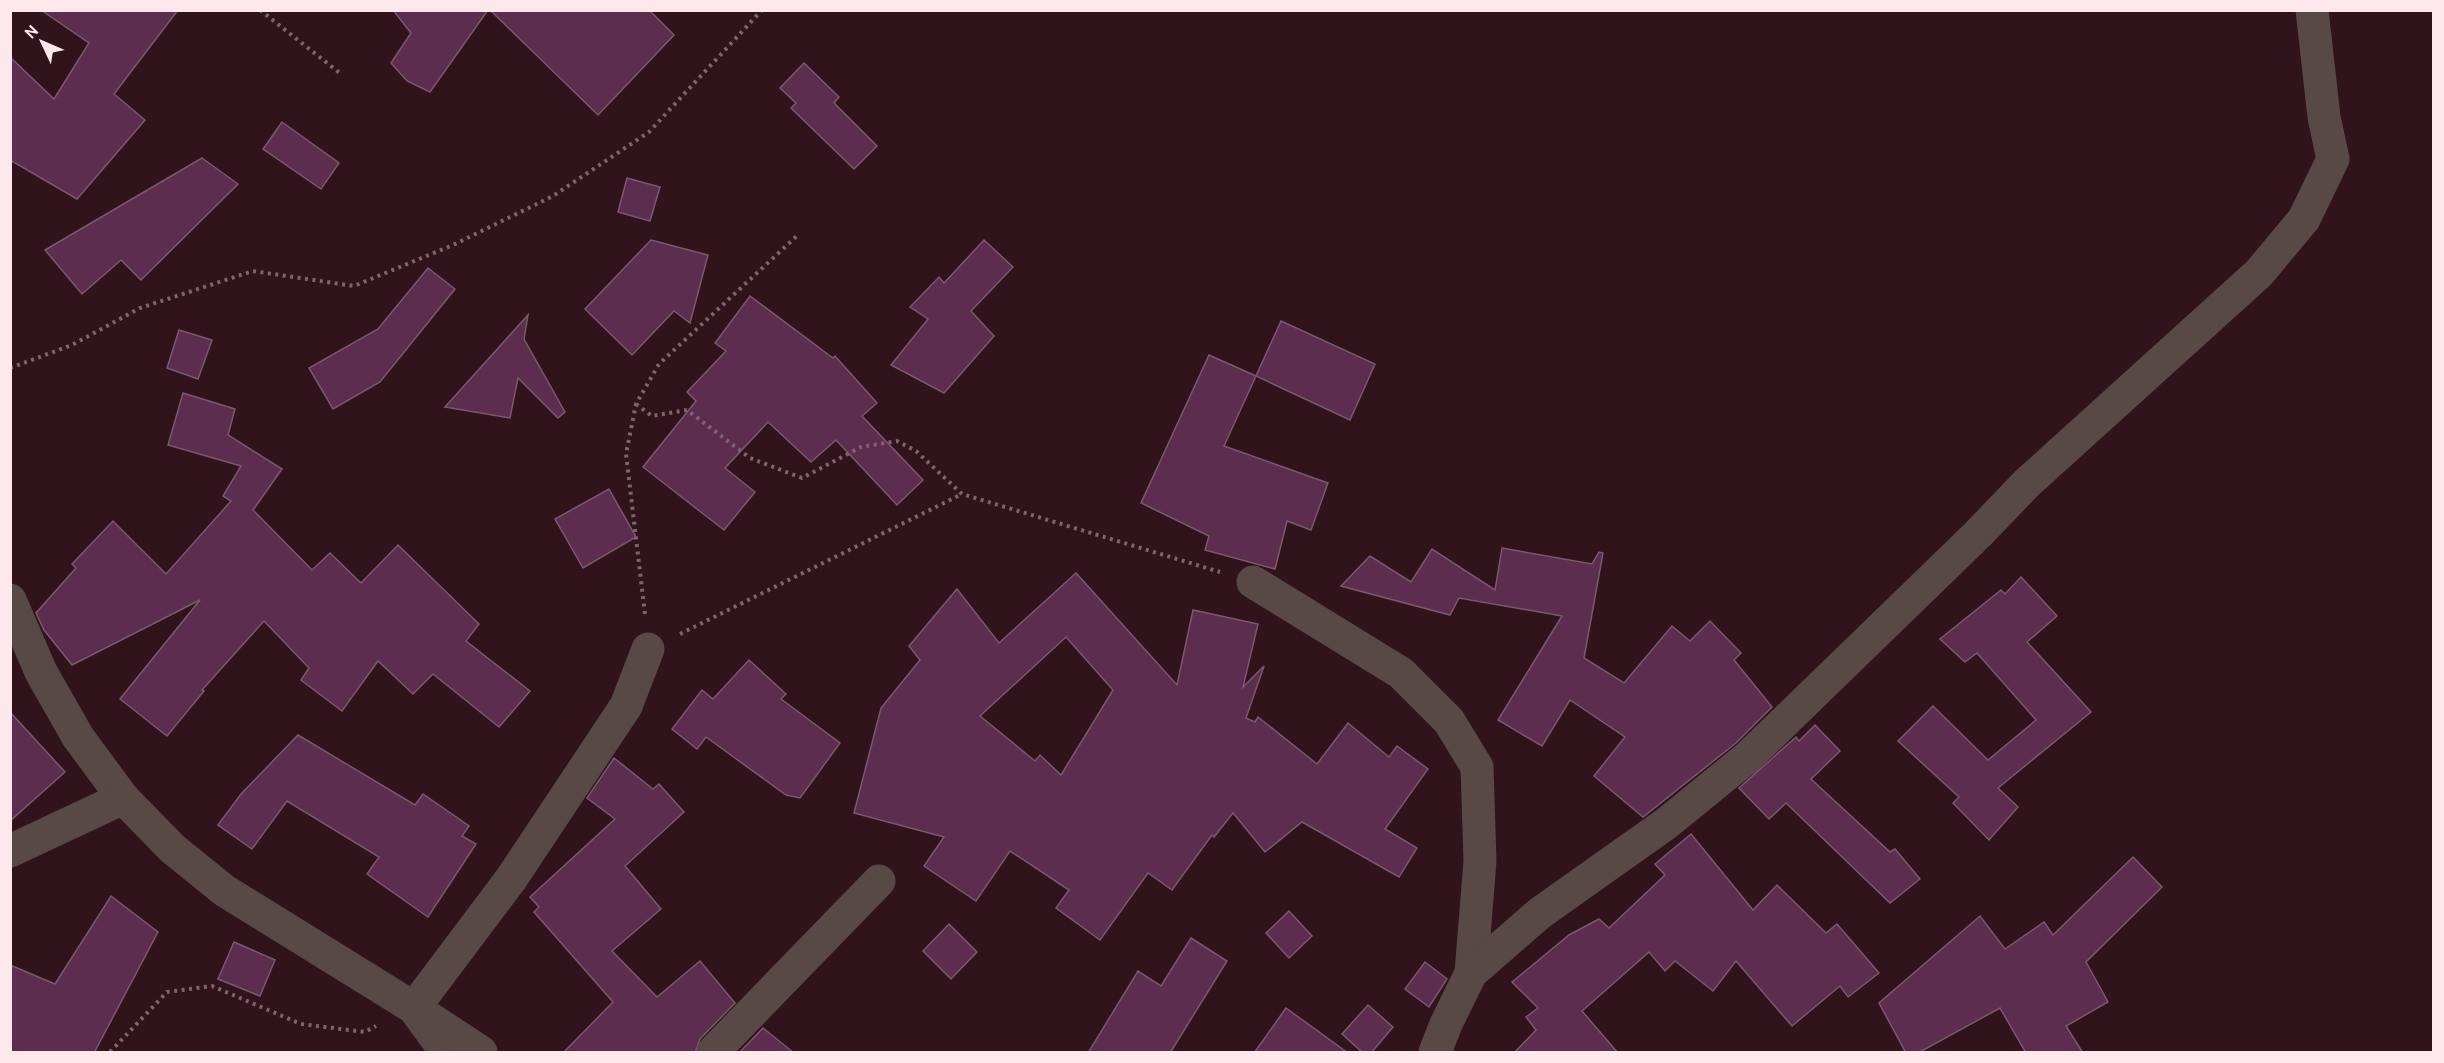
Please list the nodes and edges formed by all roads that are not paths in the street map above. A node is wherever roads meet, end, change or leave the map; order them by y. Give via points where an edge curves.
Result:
1 (2312, 10) edge
2 (1253, 582) road end
3 (10, 600) edge
4 (648, 649) road end
5 (123, 798) junction
6 (10, 851) edge
7 (879, 882) dead end
8 (1471, 973) junction
9 (414, 1008) junction
10 (446, 1053) edge
11 (481, 1053) edge
12 (713, 1053) edge
13 (1435, 1053) edge

1 - 8 street via 2321,96 2333,159 2304,219 2259,273 2026,483 1748,757 1667,823 1539,913
2 - 8 street via 1401,673 1449,721 1478,767 1480,861
3 - 5 street via 41,672 78,737
4 - 9 street via 626,706 511,879
5 - 6 street
5 - 9 street via 173,849 225,891
7 - 12 street
8 - 13 street
9 - 10 street
9 - 11 street

